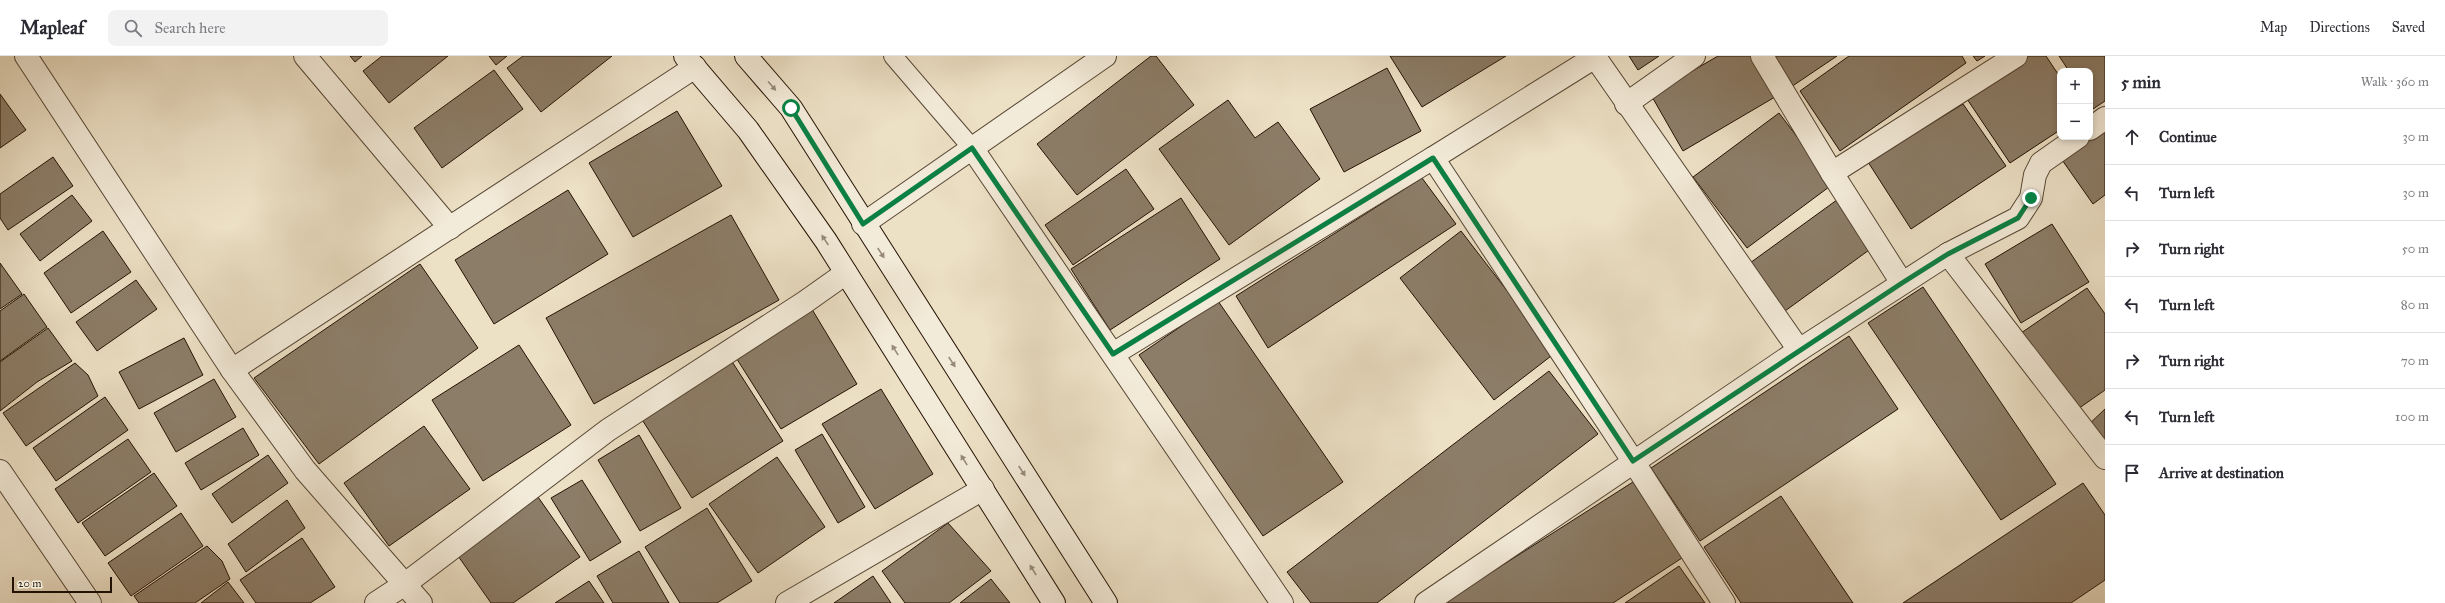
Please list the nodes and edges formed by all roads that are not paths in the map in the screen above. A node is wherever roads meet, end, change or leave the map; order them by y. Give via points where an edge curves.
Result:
1 (26, 56) edge
2 (305, 56) edge
3 (746, 56) edge
4 (893, 56) edge
5 (1105, 56) edge
6 (1594, 56) edge
7 (1694, 56) edge
8 (1762, 56) edge
9 (2016, 56) edge
10 (690, 62) edge
11 (1626, 104) junction
12 (2105, 118) edge
13 (2093, 127) edge
14 (2074, 140) edge
15 (972, 148) junction
16 (1433, 158) junction
17 (1832, 173) junction
18 (863, 224) junction
19 (450, 228) junction
20 (1948, 254) junction
21 (846, 273) junction
22 (1902, 283) junction
23 (1798, 350) junction
24 (1113, 354) junction
25 (232, 370) junction
26 (2105, 458) edge
27 (1633, 461) junction
28 (0, 471) edge
29 (982, 490) junction
30 (405, 584) junction
31 (90, 603) edge
32 (376, 603) edge
33 (422, 603) edge
34 (787, 603) edge
35 (1054, 603) edge
36 (1106, 603) edge
37 (1282, 603) edge
38 (1426, 603) edge
39 (1724, 603) edge

1 - 25 street
2 - 19 street
3 -> 18 street via 791,108
4 - 15 lane
5 - 15 street
6 - 11 street
6 - 16 street
7 - 11 street
8 - 17 street
9 - 17 street
10 - 19 street
21 -> 10 street via 748,130
11 - 23 street
12 - 13 street
14 - 20 street via 2041,163 2034,175 2031,198 2018,218
15 - 18 street
15 - 24 street
16 - 24 street
16 - 27 street
17 - 22 street
18 -> 36 street
19 - 25 street
20 - 22 street
20 - 26 street
29 -> 21 street
21 - 30 street via 608,430
22 - 23 street
23 - 27 street
24 - 37 street
25 - 30 street via 305,470
27 - 38 street
27 - 39 street
28 - 31 street
29 - 34 street
35 -> 29 street
30 - 32 street
30 - 33 street

